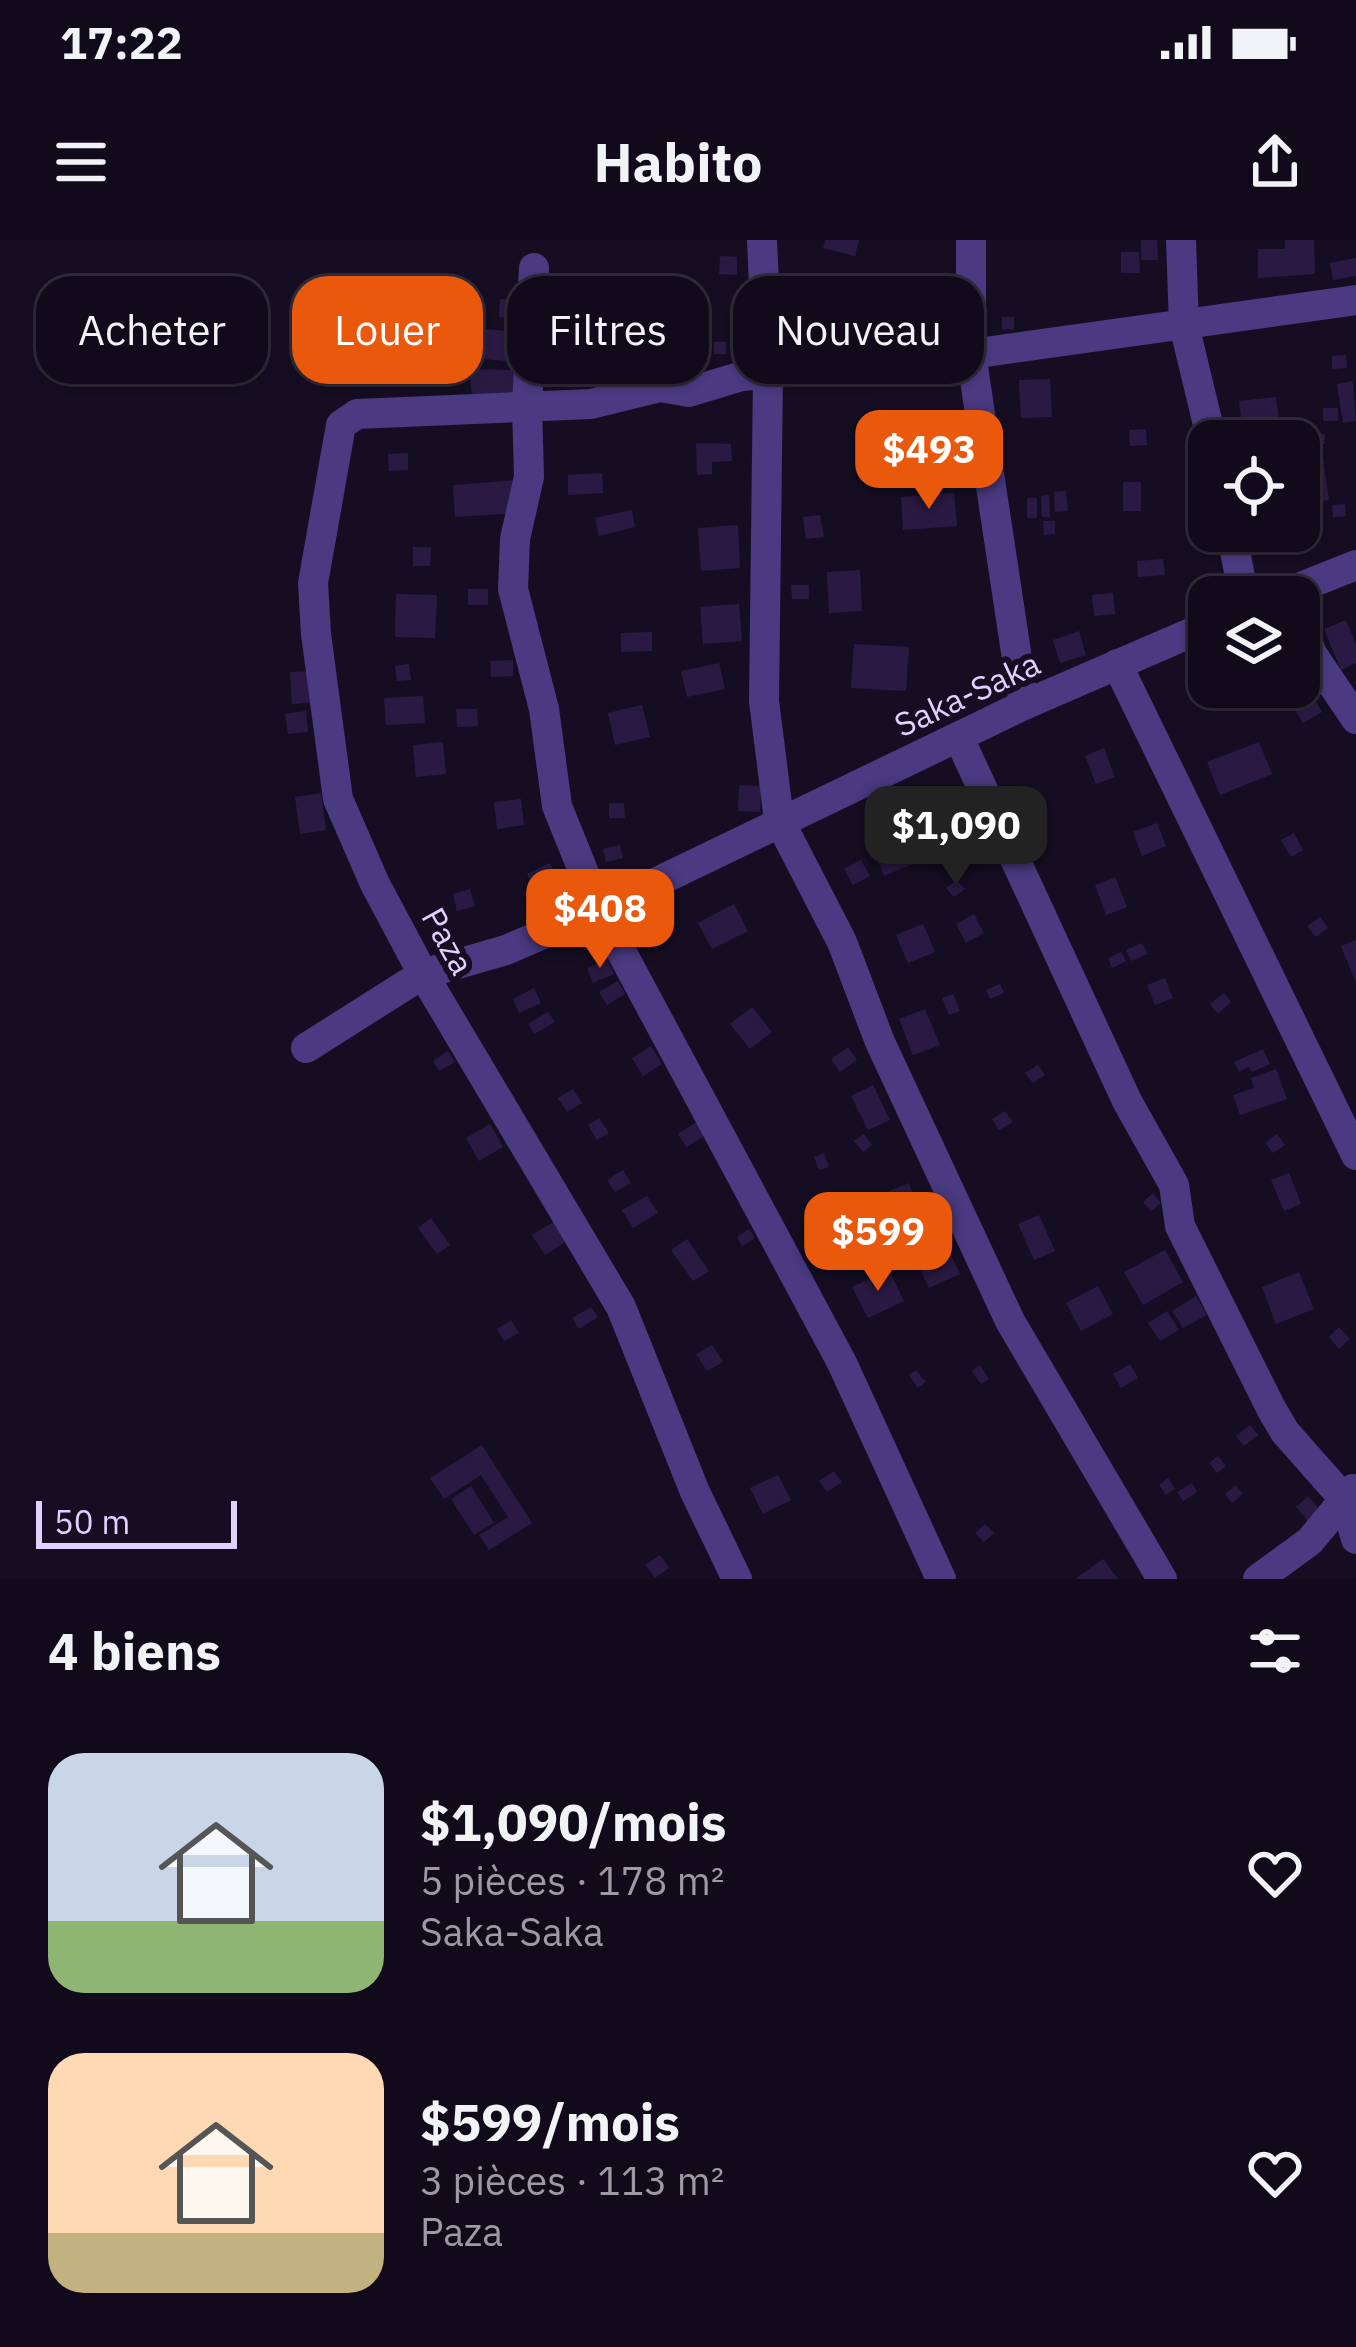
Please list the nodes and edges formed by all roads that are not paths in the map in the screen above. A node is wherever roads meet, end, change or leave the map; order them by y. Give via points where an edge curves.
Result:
1 (762, 240) edge
2 (971, 240) edge
3 (1181, 240) edge
4 (534, 268) dead end
5 (764, 276) edge
6 (971, 276) edge
7 (1356, 300) edge
8 (1184, 325) junction
9 (984, 352) edge
10 (733, 379) edge
11 (768, 384) edge
12 (976, 384) edge
13 (527, 406) junction
14 (1207, 420) edge
15 (1356, 565) edge
16 (1320, 584) edge
17 (1188, 635) edge
18 (1117, 664) junction
19 (1320, 666) edge
20 (1024, 705) junction
21 (1356, 719) edge
22 (959, 738) junction
23 (779, 820) junction
24 (598, 910) junction
25 (423, 974) junction
26 (306, 1048) dead end
27 (1356, 1154) edge
28 (1351, 1492) edge
29 (1356, 1539) edge
30 (736, 1579) edge
31 (940, 1579) edge
32 (1162, 1579) edge
33 (1258, 1579) edge

1 - 5 street
2 - 6 street
3 - 8 street
4 - 13 street
7 - 8 street
8 - 9 street
8 - 14 street
10 - 13 street via 689,392 660,387 591,404
11 - 23 street via 764,701
12 - 20 street
13 - 24 street via 529,477 513,590 544,709 557,806
13 - 25 street, Paza via 357,415 341,425 313,583 335,783
15 - 16 street
17 - 18 street, Saka-Saka
18 - 20 street, Saka-Saka
18 - 27 street
19 - 21 street
20 - 22 street, Saka-Saka
22 - 23 street, Saka-Saka
22 - 28 street via 1174,1185 1180,1226 1271,1410
23 - 24 street, Saka-Saka
23 - 32 street via 842,942 1010,1321
24 - 25 street, Saka-Saka
24 - 31 street via 842,1363
25 - 26 street, Saka-Saka
25 - 30 street, Paza via 621,1307
28 - 29 street
28 - 33 street via 1310,1541

